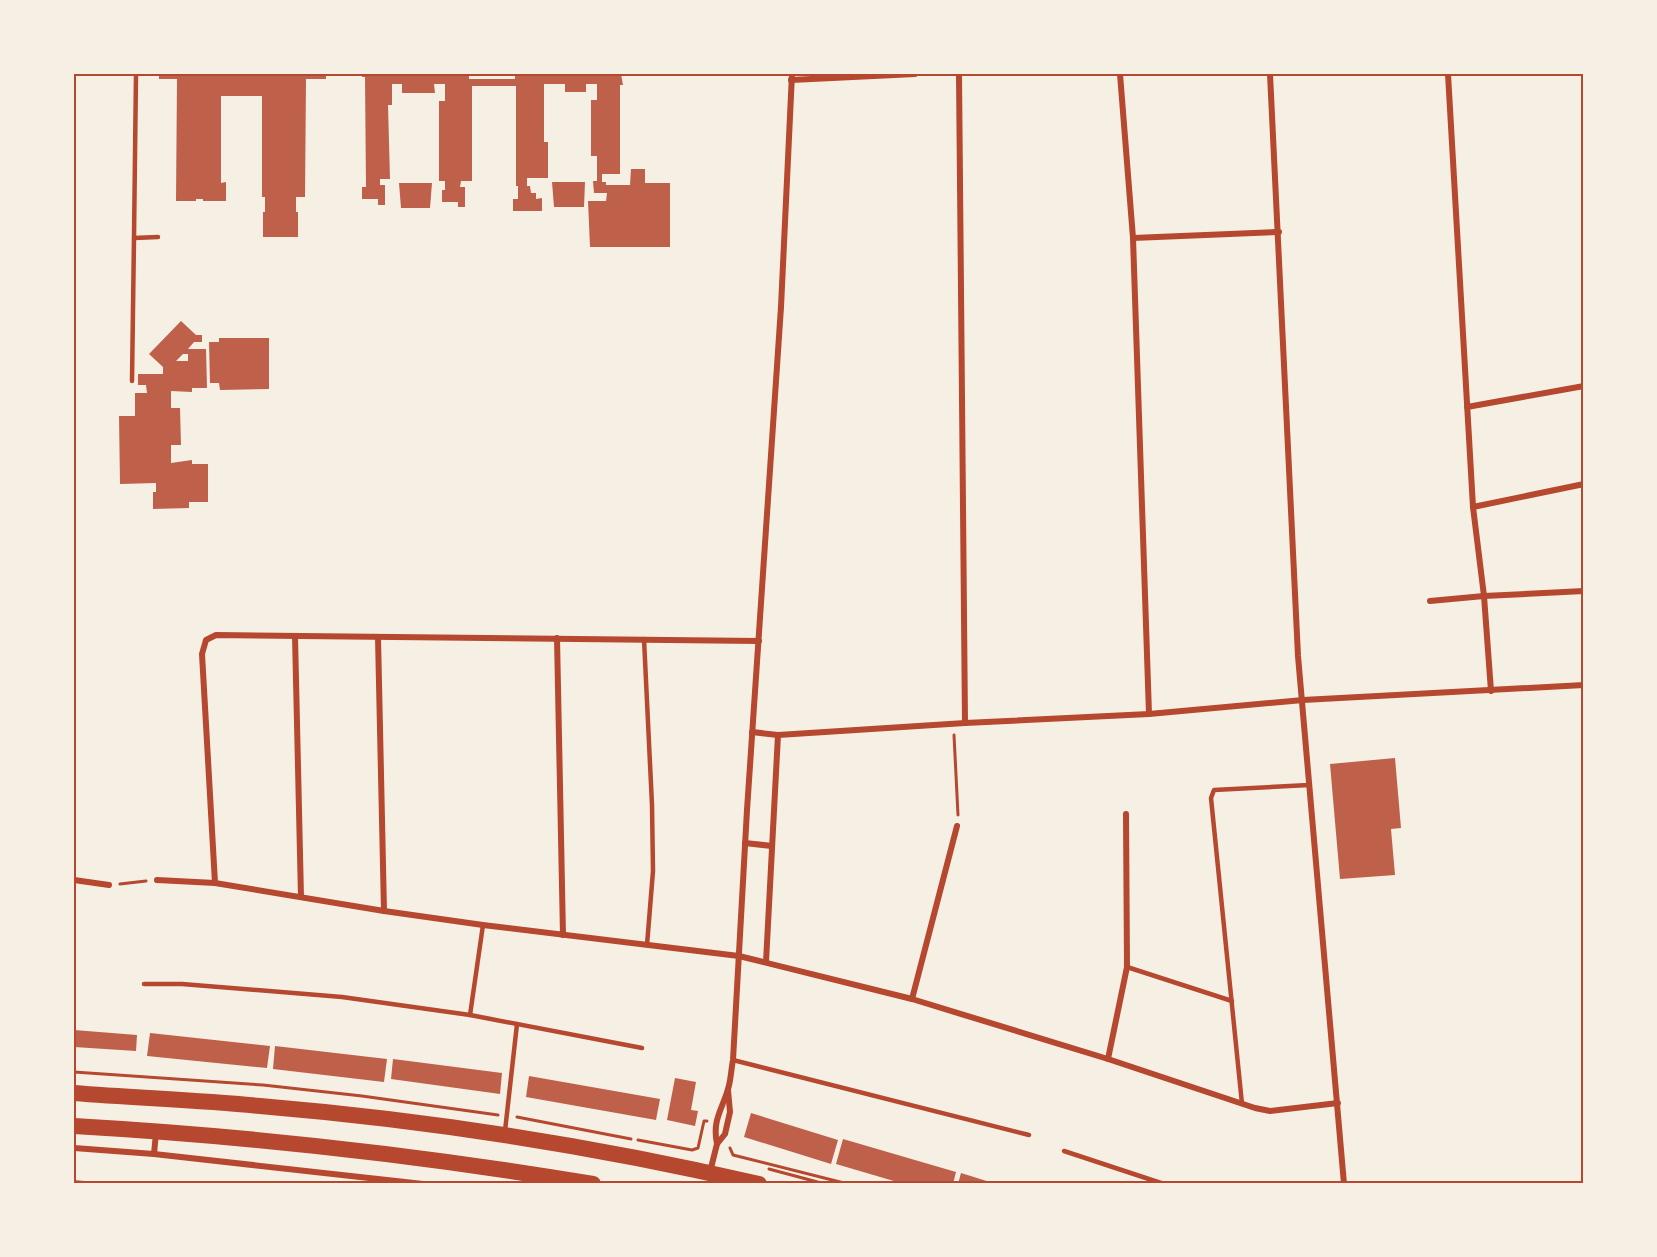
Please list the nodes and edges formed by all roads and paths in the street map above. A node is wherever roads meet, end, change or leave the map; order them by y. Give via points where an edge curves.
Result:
1 (136, 74) edge
2 (915, 74) edge
3 (959, 74) edge
4 (1120, 74) edge
5 (1270, 74) edge
6 (1448, 74) edge
7 (792, 77) edge
8 (1279, 232) junction
9 (158, 237) dead end
10 (134, 238) junction
11 (1133, 238) junction
12 (132, 381) dead end
13 (1584, 386) edge
14 (1467, 407) junction
15 (1584, 484) edge
16 (1473, 507) junction
17 (1584, 591) edge
18 (1484, 596) junction
19 (1430, 602) dead end
20 (295, 636) junction
21 (378, 637) junction
22 (557, 638) junction
23 (644, 639) junction
24 (759, 641) junction
25 (1584, 686) edge
26 (1491, 691) junction
27 (1303, 700) junction
28 (1149, 714) junction
29 (965, 723) junction
30 (954, 724) junction
31 (752, 732) junction
32 (778, 735) junction
33 (1309, 785) junction
34 (1126, 814) dead end
35 (957, 826) joint
36 (745, 843) junction
37 (772, 846) junction
38 (74, 880) edge
39 (157, 880) joint
40 (215, 883) junction
41 (109, 885) joint
42 (301, 897) junction
43 (384, 911) junction
44 (483, 925) junction
45 (563, 935) junction
46 (647, 945) junction
47 (739, 956) junction
48 (766, 962) junction
49 (1127, 967) junction
50 (144, 984) dead end
51 (912, 999) junction
52 (1232, 1001) junction
53 (471, 1015) junction
54 (517, 1024) junction
55 (642, 1048) dead end
56 (1108, 1059) junction
57 (733, 1060) junction
58 (74, 1072) edge
59 (137, 1077) dead end
60 (728, 1090) junction
61 (74, 1093) edge
62 (1338, 1103) junction
63 (1242, 1104) junction
64 (704, 1121) dead end
65 (74, 1126) edge
66 (156, 1131) junction
67 (505, 1135) junction
68 (1029, 1135) dead end
69 (732, 1137) dead end
70 (717, 1144) junction
71 (74, 1148) edge
72 (692, 1150) dead end
73 (1064, 1151) dead end
74 (154, 1154) junction
75 (733, 1155) junction
76 (736, 1162) dead end
77 (710, 1172) junction
78 (764, 1176) edge
79 (423, 1184) edge
80 (592, 1184) edge
81 (825, 1184) edge
82 (848, 1184) edge
83 (1164, 1184) edge
84 (1344, 1184) edge

1 - 10 lane
2 - 7 street
3 - 29 street
4 - 11 street
5 - 8 street
6 - 14 street
7 - 24 street
8 - 11 street
8 - 27 street
9 - 10 lane
10 - 12 lane
11 - 28 street
13 - 14 street
14 - 16 street
15 - 16 street
16 - 18 street
17 - 18 street
18 - 19 street
18 - 26 street
20 - 21 street
20 - 40 street via 216,635 206,640 202,654
20 - 42 street
21 - 22 street
21 - 43 street
22 - 23 street
22 - 45 street
23 - 24 street
23 - 46 lane via 652,838
24 - 31 street
25 - 26 street
26 - 27 street
27 - 28 street
27 - 33 street
28 - 29 street
29 - 30 street
30 - 32 street
30 - 35 path
31 - 32 street
31 - 36 street
32 - 37 street
33 - 52 lane via 1214,790 1211,798
33 - 62 street
34 - 49 street
35 - 51 street
36 - 37 street
36 - 47 street
37 - 48 street
38 - 41 street
39 - 40 street
39 - 41 path
40 - 42 street
42 - 43 street
43 - 44 street
44 - 45 street
44 - 53 lane
45 - 46 street
46 - 47 street
47 - 48 street
47 - 57 street
48 - 51 street
49 - 52 lane
49 - 56 street
50 - 53 lane via 342,997
51 - 56 street
52 - 63 lane
53 - 54 lane
54 - 55 lane
54 - 67 lane
56 - 63 street
57 - 60 street
57 - 68 lane
58 - 59 path
60 - 70 street via 719,1109
60 - 70 street via 730,1112 725,1134
61 - 67 highway via 261,1106
62 - 63 street via 1270,1111
62 - 84 street
64 - 72 path via 698,1148
65 - 66 highway
66 - 74 street
66 - 80 highway via 356,1149
67 - 77 highway
69 - 75 path
70 - 77 street
71 - 74 street
73 - 83 lane
74 - 79 street
75 - 76 path
75 - 82 path
77 - 78 highway
78 - 81 path

